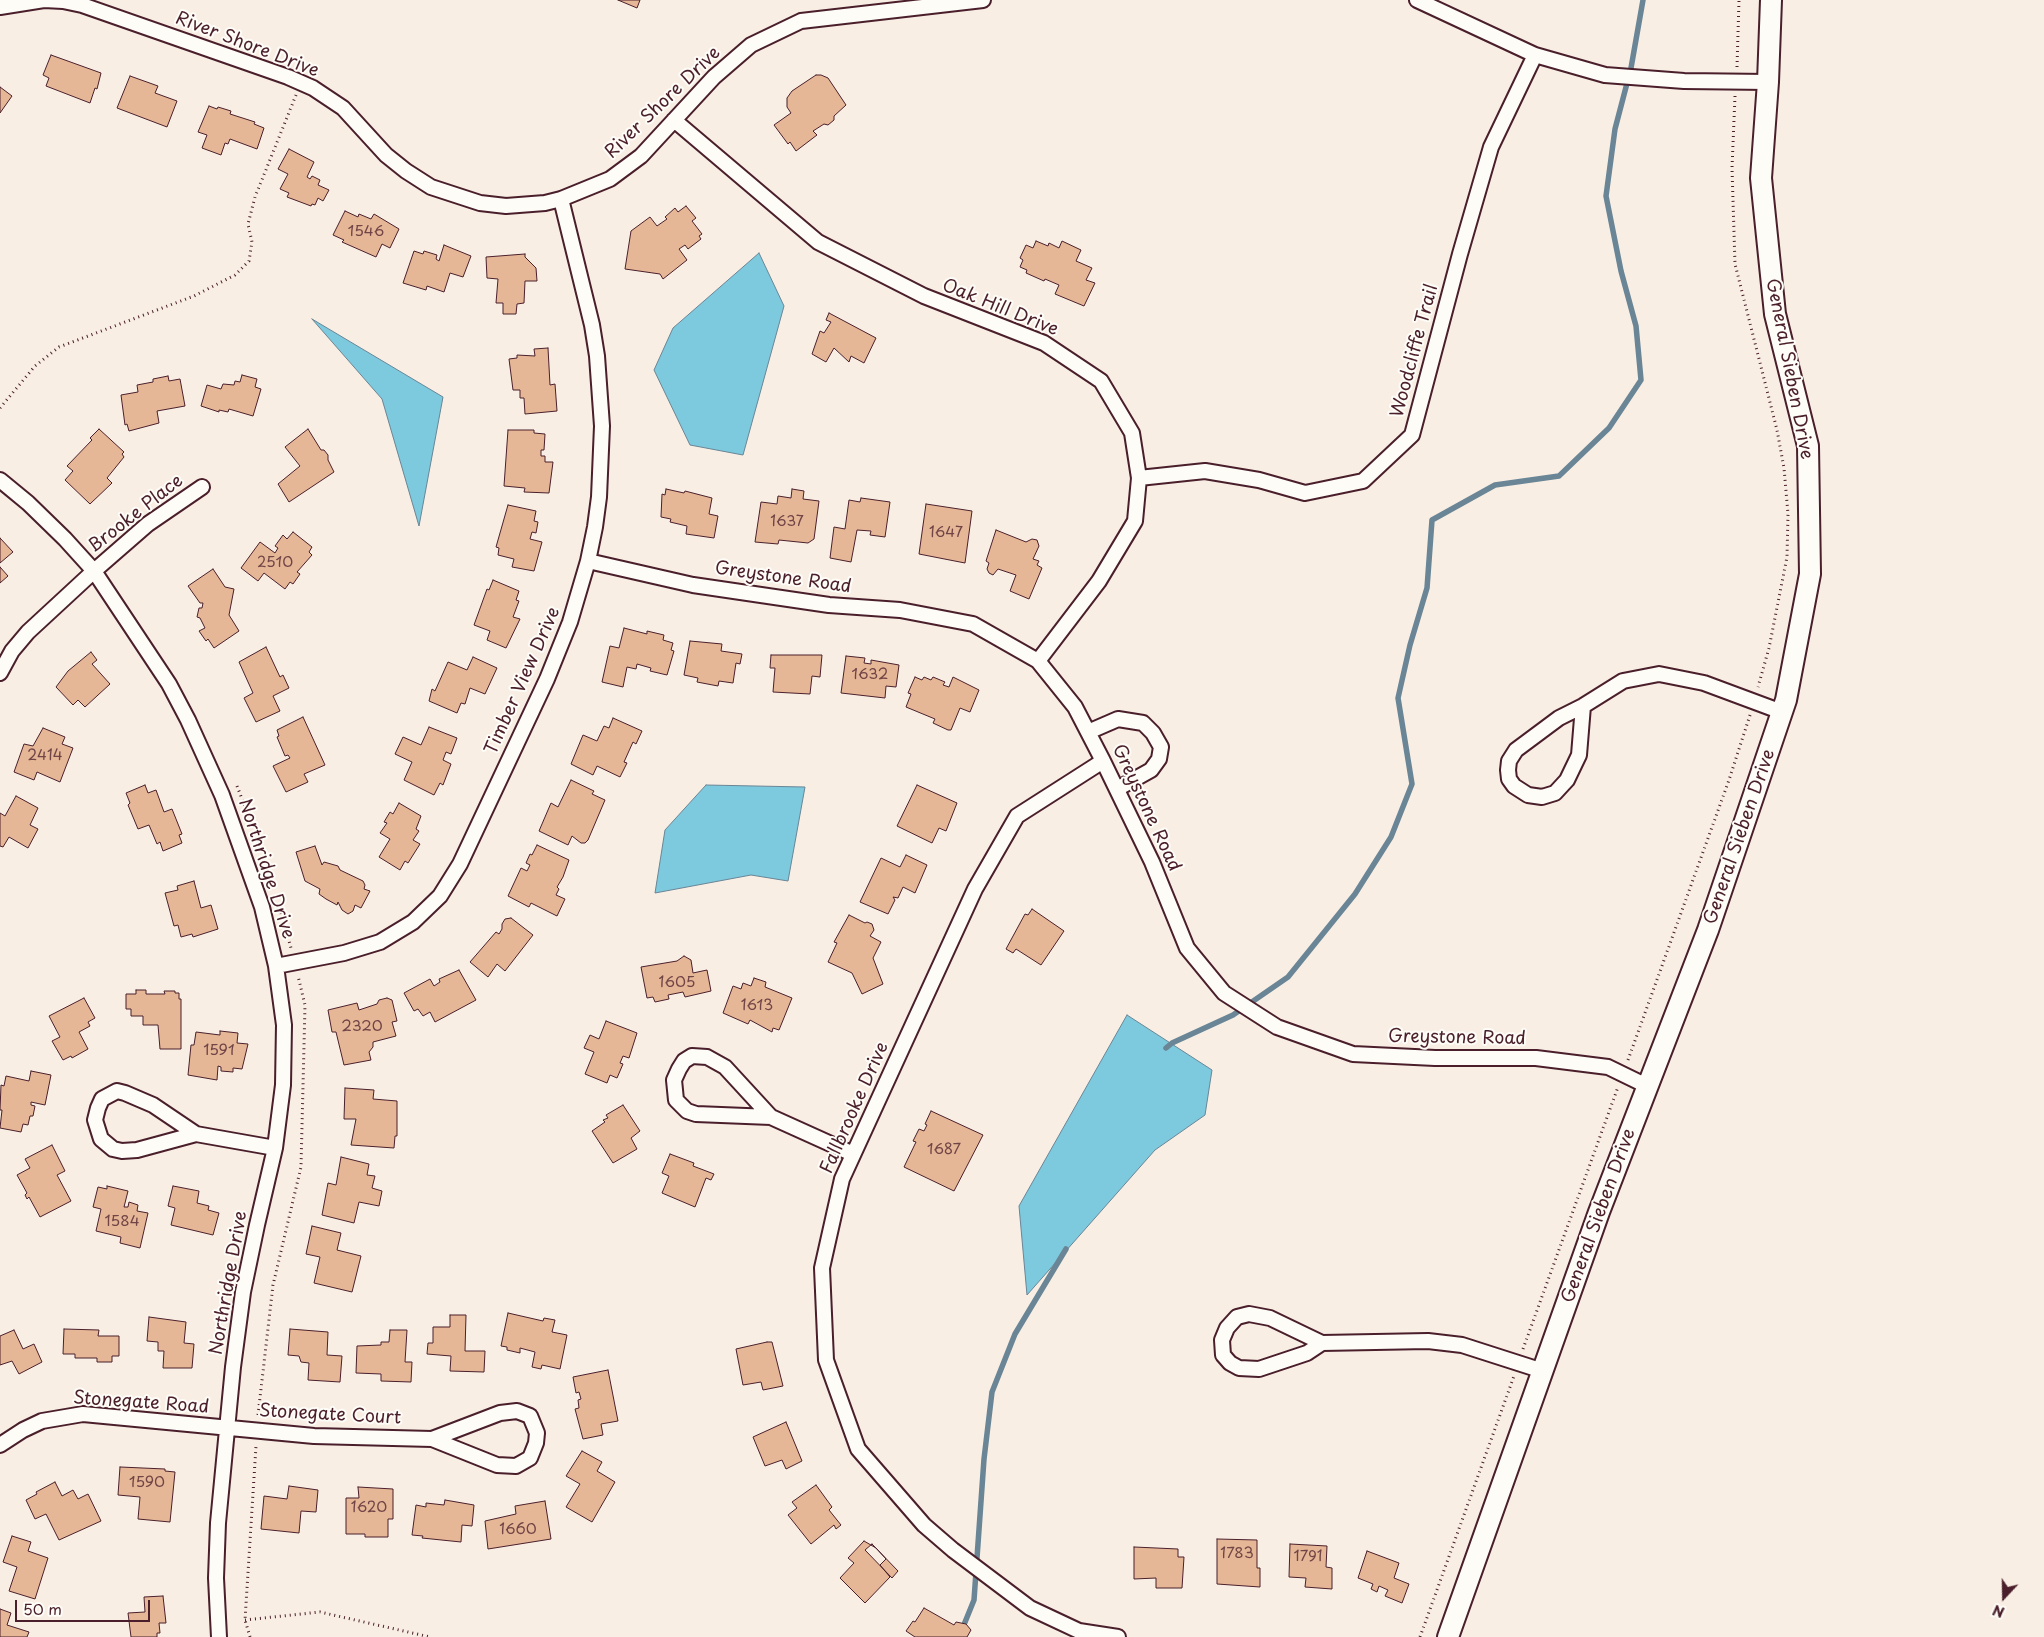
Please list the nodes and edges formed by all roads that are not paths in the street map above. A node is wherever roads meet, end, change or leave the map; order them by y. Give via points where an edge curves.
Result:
1 (984, 0) edge
2 (1417, 0) edge
3 (1771, 0) edge
4 (0, 7) edge
5 (1535, 55) junction
6 (1768, 82) junction
7 (674, 120) junction
8 (561, 200) junction
9 (1139, 478) junction
10 (0, 480) edge
11 (202, 487) dead end
12 (588, 561) junction
13 (94, 571) junction
14 (1038, 661) junction
15 (0, 673) edge
16 (1583, 706) junction
17 (1782, 712) junction
18 (1088, 732) junction
19 (1104, 761) junction
20 (1117, 789) junction
21 (276, 966) junction
22 (1647, 1086) junction
23 (771, 1117) junction
24 (196, 1134) junction
25 (276, 1148) junction
26 (853, 1154) junction
27 (1322, 1343) junction
28 (1543, 1371) junction
29 (227, 1428) junction
30 (432, 1439) junction
31 (0, 1445) edge
32 (219, 1637) edge
33 (1118, 1637) edge
34 (1448, 1637) edge

1 - 7 street, River Shore Drive via 801,21 751,45 714,77
2 - 5 street
3 - 6 street, General Sieben Drive
4 - 8 street, River Shore Drive via 64,0 288,77 343,108 386,155 406,171 431,187 455,196 493,205
5 - 6 street via 1605,75 1684,81
5 - 9 street, Woodcliffe Trail via 1491,147 1412,436 1363,481 1305,493 1259,480 1205,471
6 - 17 street, General Sieben Drive via 1761,178 1775,314 1808,446 1810,574
7 - 8 street, River Shore Drive via 642,156 621,172
7 - 9 street, Oak Hill Drive via 818,242 924,296 1044,343 1101,381 1132,433
8 - 12 street, Timber View Drive via 592,326 601,396 599,496
9 - 14 street, Oak Hill Drive via 1135,521 1099,581
10 - 13 street, Northridge Drive via 28,503
11 - 13 street, Brooke Place via 148,524
12 - 14 street, Greystone Road via 694,585 829,605 900,610 973,624
12 - 21 street, Timber View Drive via 570,622 550,672 460,864 440,896 413,922 380,942 344,953
13 - 15 street, Brooke Place via 28,632
13 - 21 street, Northridge Drive via 169,684 206,757 262,907
14 - 18 street, Greystone Road via 1075,707
16 - 16 street via 1559,718 1516,750 1508,770 1514,786 1528,795 1542,797 1555,793 1567,780 1579,754
16 - 17 street via 1623,681 1659,674 1704,683
17 - 22 street, General Sieben Drive via 1708,930
18 - 19 street, Greystone Road
18 - 20 street via 1118,719 1143,722 1161,747 1159,759 1151,770
19 - 20 street, Greystone Road
19 - 26 street, Fallbrooke Drive via 1017,816 975,889
20 - 22 street, Greystone Road via 1152,862 1187,948 1224,992 1277,1027 1353,1054 1536,1058 1608,1067
21 - 25 street, Northridge Drive via 285,1060
22 - 28 street, General Sieben Drive
23 - 23 street via 725,1067 707,1057 692,1056 684,1061 674,1080 676,1100 696,1114
23 - 26 street
24 - 24 street via 153,1105 125,1093 117,1092 102,1099 95,1120 101,1139 122,1151
24 - 25 street
25 - 29 street, Northridge Drive via 243,1292
26 - 33 street, Fallbrooke Drive via 842,1179 822,1268 826,1360 858,1449 924,1525 1030,1608 1079,1630
27 - 27 street via 1307,1353 1259,1369 1239,1368 1230,1363 1223,1355 1222,1340 1237,1317 1249,1314 1270,1318
27 - 28 street via 1428,1341 1462,1345
28 - 34 street, General Sieben Drive
29 - 30 street, Stonegate Court via 314,1436
29 - 31 street, Stonegate Road via 73,1415 32,1425
29 - 32 street, Northridge Drive via 216,1578
30 - 30 street, Stonegate Court via 508,1411 530,1416 537,1433 530,1458 516,1466 497,1465

